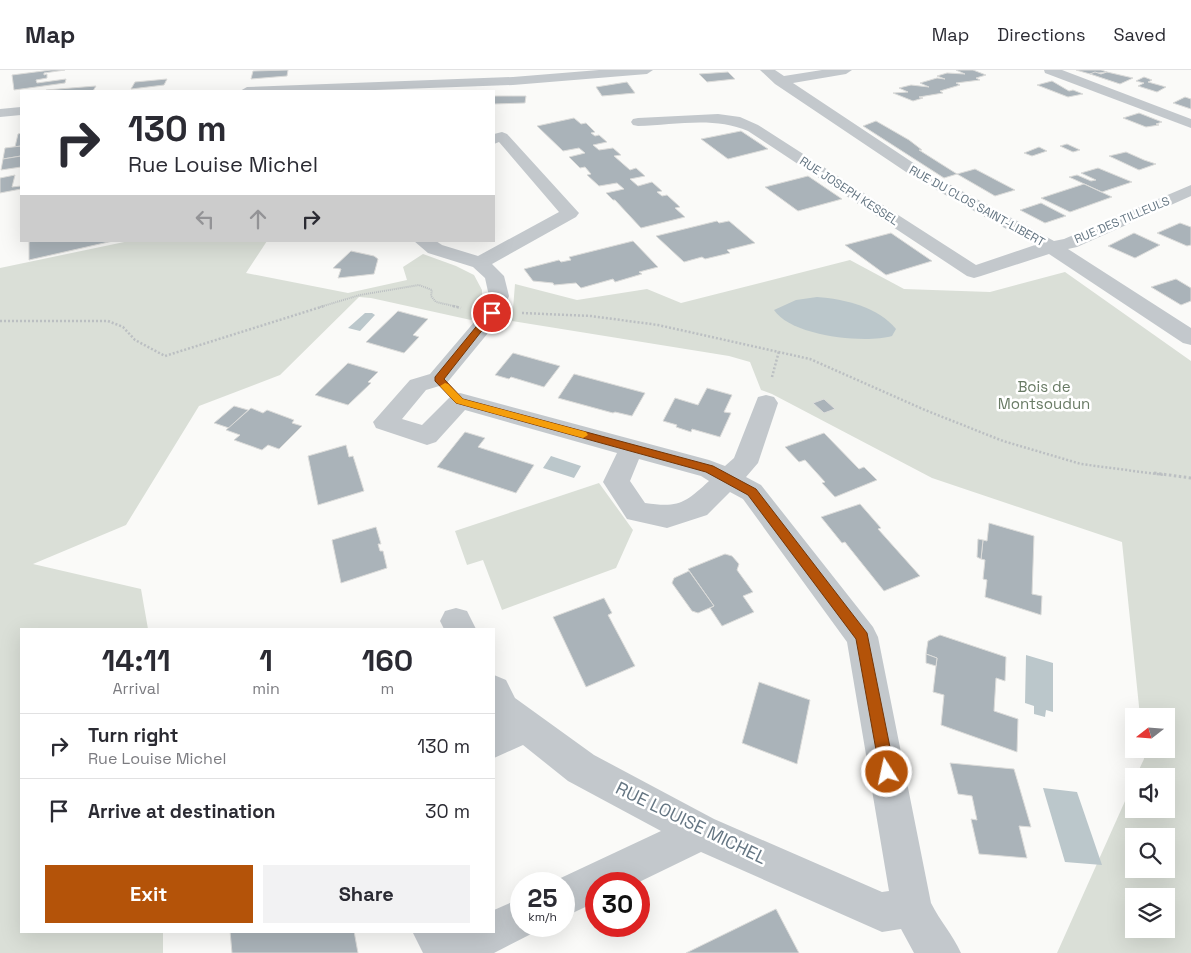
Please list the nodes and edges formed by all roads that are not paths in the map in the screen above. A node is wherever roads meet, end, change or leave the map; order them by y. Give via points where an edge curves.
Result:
1 (647, 70) edge
2 (766, 70) edge
3 (846, 70) edge
4 (1050, 70) edge
5 (780, 81) junction
6 (332, 89) edge
7 (290, 90) edge
8 (20, 111) edge
9 (0, 113) edge
10 (638, 122) dead end
11 (1191, 124) edge
12 (495, 139) edge
13 (1191, 190) edge
14 (424, 242) edge
15 (1052, 248) junction
16 (480, 263) junction
17 (1191, 338) edge
18 (438, 379) junction
19 (460, 401) junction
20 (766, 403) dead end
21 (631, 449) junction
22 (727, 478) junction
23 (495, 693) edge
24 (510, 734) edge
25 (701, 832) junction
26 (575, 893) edge
27 (912, 908) junction
28 (510, 923) edge
29 (495, 931) edge
30 (435, 933) edge
31 (490, 933) edge
32 (449, 953) edge
33 (940, 953) edge

1 - 6 street via 513,81
2 - 5 street, RUE DU CLOS SAINT-LIBERT
3 - 5 street
4 - 11 street
5 - 15 street, RUE DU CLOS SAINT-LIBERT via 920,175
6 - 7 street
8 - 9 street
10 - 15 street, RUE JOSEPH KESSEL via 736,120 974,272
12 - 16 street via 502,137 570,213
13 - 15 street, RUE DES TILLEULS
14 - 16 street via 435,249
15 - 17 street, RUE DU CLOS SAINT-LIBERT
16 - 18 street via 494,276 498,296 492,313
18 - 19 street
18 - 19 street via 418,385 385,422 427,436
19 - 21 street
20 - 22 street via 745,463
21 - 22 street via 709,469
21 - 22 street via 616,482 637,512 667,517 697,508
22 - 27 street via 752,492 862,637
23 - 24 street, RUE LOUISE MICHEL
24 - 25 street, RUE LOUISE MICHEL
25 - 26 street
25 - 27 street, RUE LOUISE MICHEL via 882,912
27 - 33 street via 925,934
28 - 29 street
30 - 32 street
31 - 32 street

